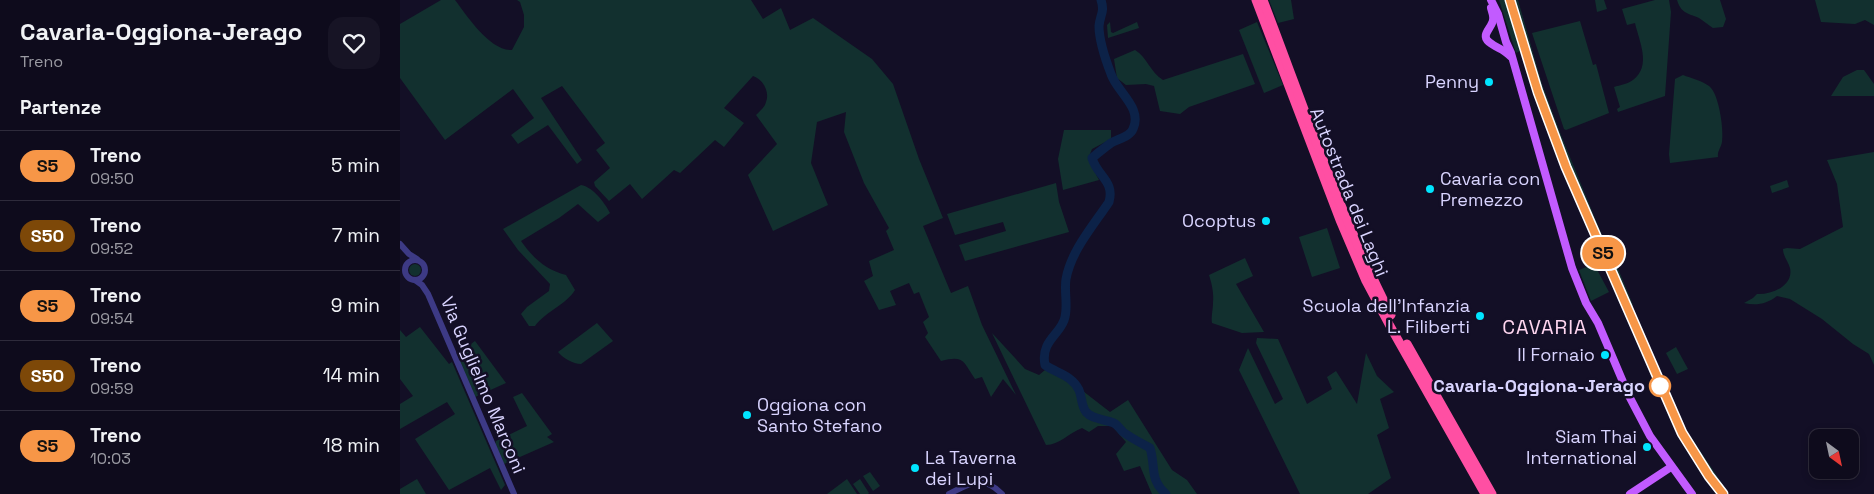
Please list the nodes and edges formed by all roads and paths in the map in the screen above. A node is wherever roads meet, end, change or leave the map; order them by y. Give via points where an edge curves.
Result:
1 (1256, 0) edge
2 (1263, 0) edge
3 (1490, 0) edge
4 (1491, 28) junction
5 (1504, 33) junction
6 (1495, 44) junction
7 (1513, 60) junction
8 (401, 245) edge
9 (417, 260) junction
10 (408, 263) junction
11 (425, 274) junction
12 (415, 280) junction
13 (428, 294) junction
14 (1671, 466) junction
15 (512, 491) edge
16 (949, 494) edge
17 (1002, 494) edge
18 (1485, 494) edge
19 (1492, 494) edge
20 (1630, 494) edge
21 (1692, 494) edge

1 - 18 highway, Autostrada dei Laghi via 1366,281
2 - 19 highway, Autostrada dei Laghi via 1345,217 1372,277
3 - 4 main road via 1494,18
3 - 5 main road
4 - 5 main road via 1498,27
4 - 6 main road via 1486,38
5 - 6 main road via 1502,41
5 - 7 main road
6 - 7 main road
7 - 14 main road via 1573,270 1586,304 1598,323 1650,436
8 - 9 street
8 - 10 street
9 - 10 street
9 - 11 street via 425,265
10 - 12 street via 406,273
11 - 12 street
11 - 13 street, Via Guglielmo Marconi
12 - 13 street, Via Guglielmo Marconi
13 - 15 street, Via Guglielmo Marconi
14 - 20 main road
14 - 21 main road
16 - 17 street via 978,482 988,483

